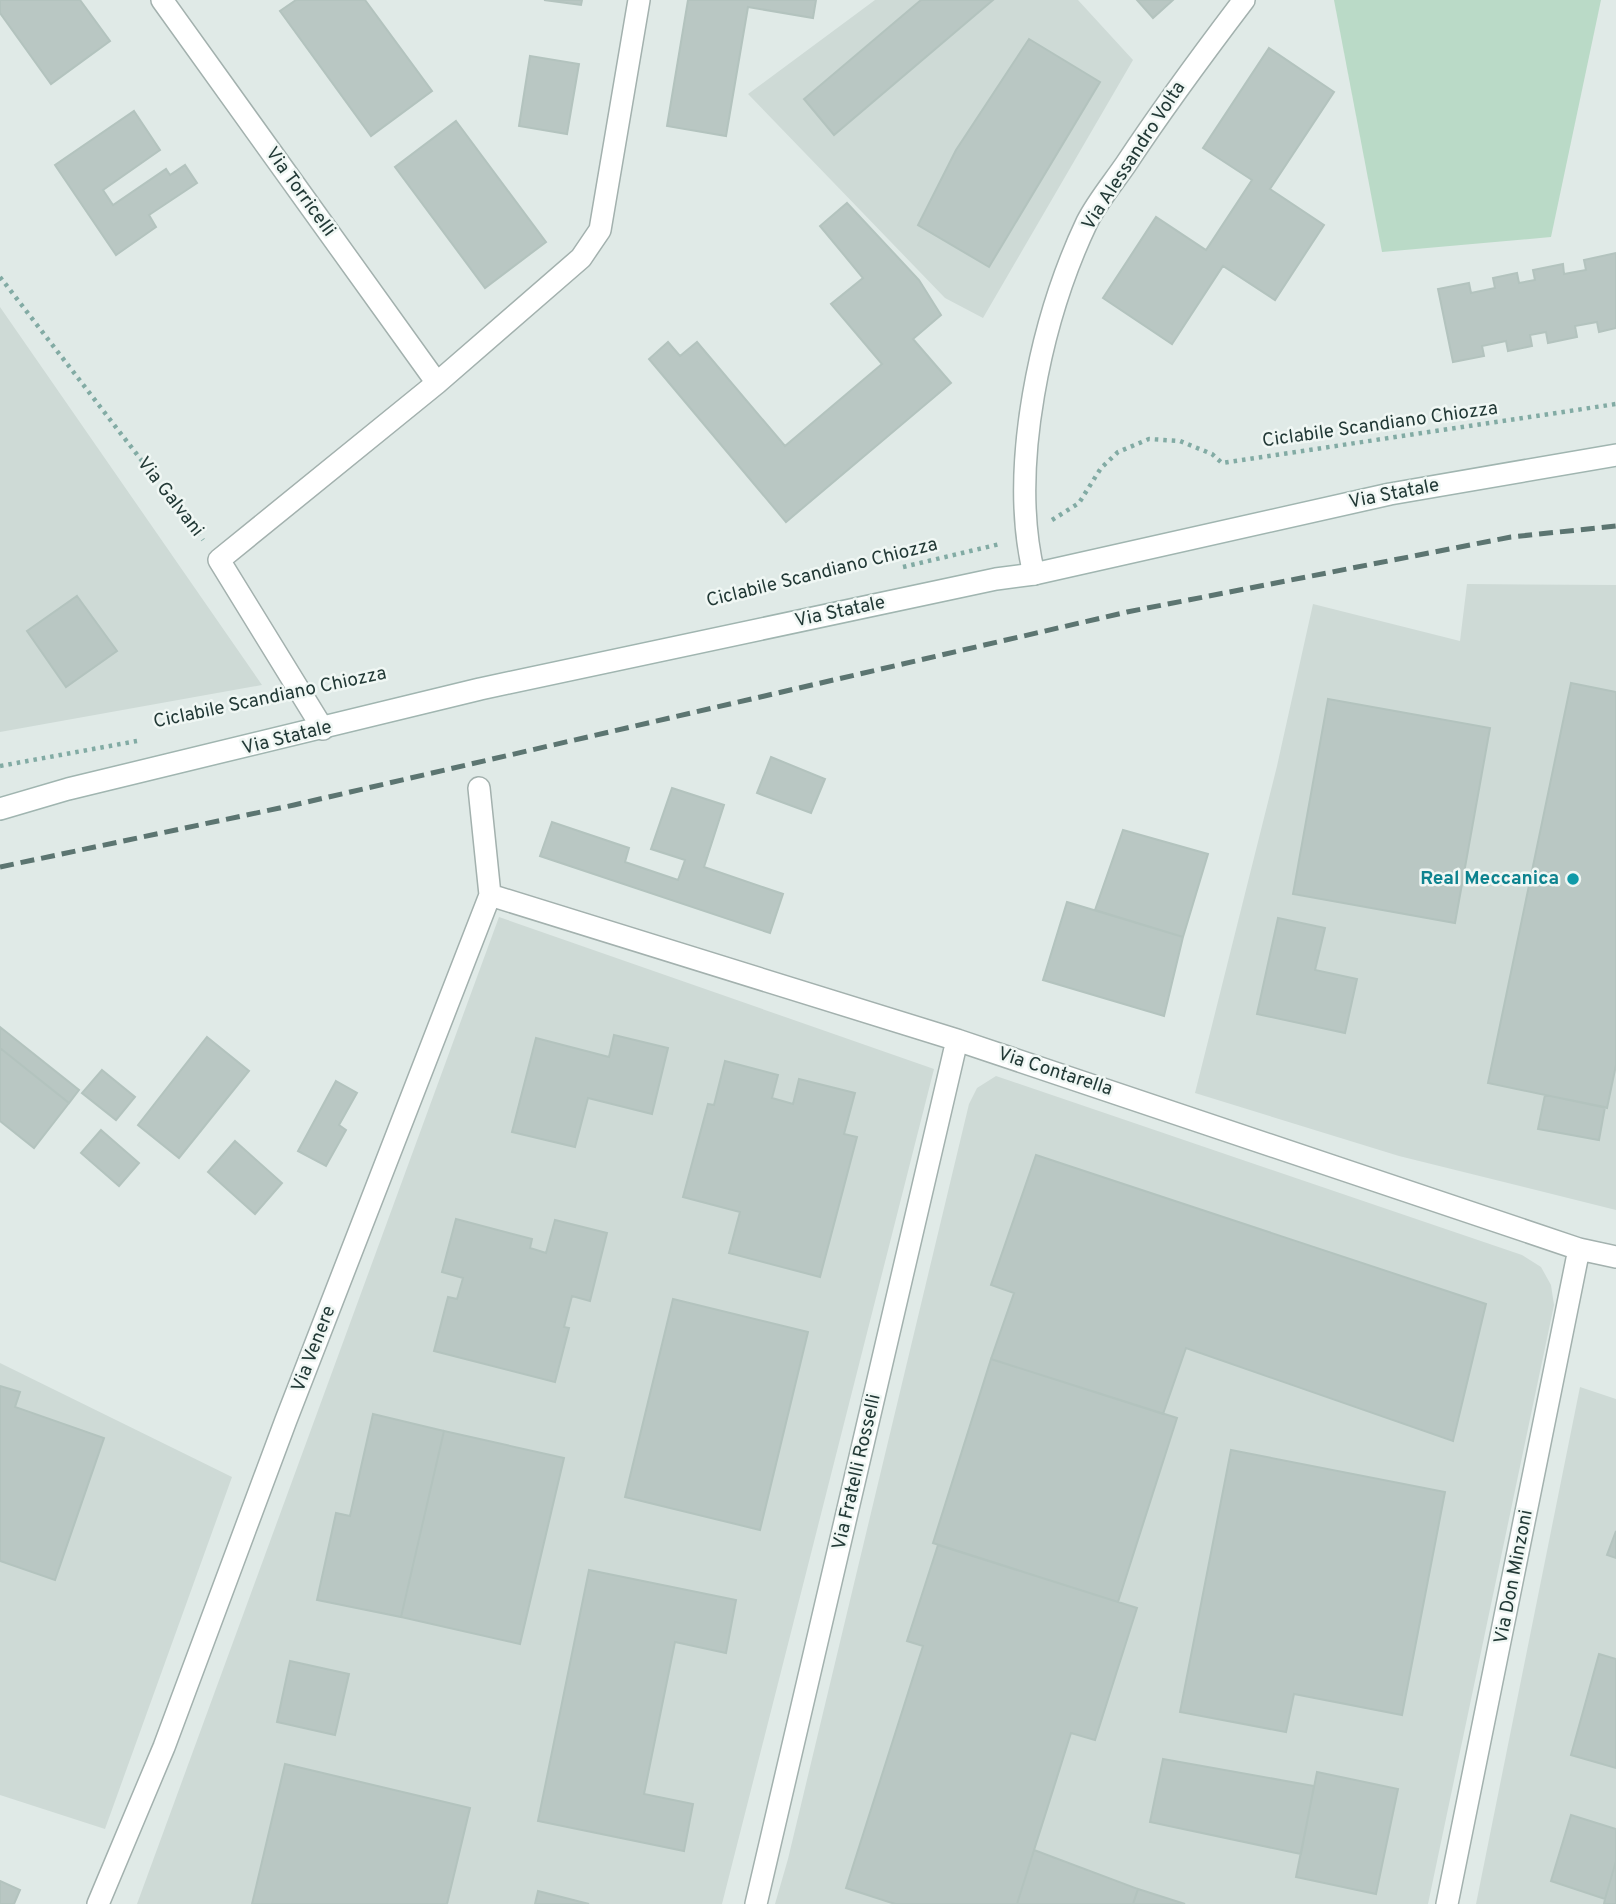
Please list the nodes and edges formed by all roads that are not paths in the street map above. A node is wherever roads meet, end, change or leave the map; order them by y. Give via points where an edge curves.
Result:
1 (162, 0) edge
2 (639, 0) edge
3 (1244, 0) edge
4 (438, 383) junction
5 (1616, 455) edge
6 (1034, 574) junction
7 (323, 729) junction
8 (479, 788) dead end
9 (68, 789) junction
10 (0, 793) edge
11 (0, 809) edge
12 (490, 895) junction
13 (957, 1040) junction
14 (1578, 1249) junction
15 (1616, 1257) edge
16 (98, 1904) edge
17 (756, 1904) edge
18 (1447, 1904) edge

1 - 4 street, Via Torricelli
2 - 4 street via 600,230 581,258
3 - 6 street, Via Alessandro Volta via 1164,105 1088,220 1042,344 1025,537
4 - 7 street via 219,560
5 - 6 street, Via Statale via 1390,494
6 - 7 street, Via Statale via 983,581 480,690
7 - 9 street, Via Statale
8 - 12 street, Via Venere
9 - 10 street, Via Statale
9 - 11 street, Via Statale
12 - 13 street, Via Contarella
12 - 16 street, Via Venere via 164,1747
13 - 14 street, Via Contarella
13 - 17 street, Via Fratelli Rosselli
14 - 15 street, Via Contarella
14 - 18 street, Via Don Minzoni

